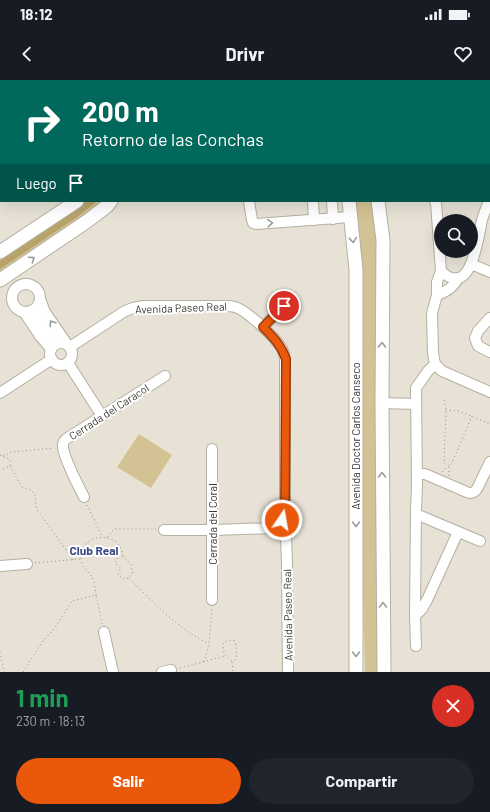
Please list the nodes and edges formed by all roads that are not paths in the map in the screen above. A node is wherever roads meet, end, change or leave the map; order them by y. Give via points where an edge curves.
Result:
1 (75, 202) edge
2 (110, 202) edge
3 (249, 202) edge
4 (313, 202) edge
5 (332, 202) edge
6 (349, 202) edge
7 (378, 202) edge
8 (436, 202) edge
9 (489, 202) edge
10 (350, 217) junction
11 (333, 219) junction
12 (314, 220) junction
13 (0, 252) edge
14 (471, 264) junction
15 (440, 270) junction
16 (490, 272) edge
17 (3, 278) edge
18 (458, 278) junction
19 (18, 287) junction
20 (437, 295) junction
21 (40, 299) junction
22 (284, 306) dead end
23 (29, 311) junction
24 (490, 318) edge
25 (263, 327) junction
26 (69, 345) junction
27 (52, 351) junction
28 (490, 352) edge
29 (68, 363) junction
30 (435, 364) junction
31 (165, 376) dead end
32 (490, 392) edge
33 (0, 393) edge
34 (382, 403) junction
35 (416, 404) junction
36 (102, 416) junction
37 (212, 449) dead end
38 (490, 462) edge
39 (417, 474) junction
40 (84, 497) road end
41 (416, 514) junction
42 (285, 520) junction
43 (275, 528) junction
44 (164, 530) road end
45 (213, 530) junction
46 (458, 532) junction
47 (286, 535) junction
48 (480, 541) dead end
49 (27, 564) road end
50 (0, 566) edge
51 (212, 600) road end
52 (415, 616) junction
53 (104, 632) road end
54 (416, 646) dead end
55 (113, 672) edge
56 (288, 672) edge
57 (356, 672) edge
58 (384, 672) edge

1 - 13 main road
17 -> 2 main road via 86,222
3 -> 12 street via 252,220 256,224
4 - 12 street
5 - 11 street
6 - 10 main road, Avenida Doctor Carlos Canseco
34 -> 7 main road via 383,240
8 - 15 street
9 - 14 street
10 - 11 street
10 -> 57 main road, Avenida Doctor Carlos Canseco via 356,270
11 - 12 street
14 - 16 street
14 - 18 street via 464,275
15 - 18 street via 452,279
15 - 20 street
17 - 19 street
18 - 20 street via 455,285
19 - 21 street via 27,284 35,287
19 - 23 street via 12,299 16,307
20 - 30 street via 432,313
21 - 23 street via 39,304
26 -> 21 street via 45,312
22 - 25 street
23 - 27 street
24 - 28 street via 475,338 478,346
25 - 26 street, Avenida Paseo Real via 235,306 144,306 125,311
25 - 42 street, Avenida Paseo Real via 278,342 286,359
26 - 27 street via 61,342
26 - 29 street via 72,353
27 - 29 street via 57,364
27 - 33 street
29 - 36 street
30 - 32 street via 442,371
30 - 35 street via 416,388
31 - 36 street, Cerrada del Caracol
34 - 35 street
58 -> 34 main road
35 - 39 street
36 - 40 street, Cerrada del Caracol via 63,443 70,467
37 - 45 street, Cerrada del Coral
38 - 39 street via 476,491 472,493 425,474
39 - 41 street
41 - 46 street
41 - 52 street
42 - 43 street via 277,523
42 - 47 street via 291,526
43 - 45 street
43 - 47 street via 280,535
44 - 45 street
45 - 51 street, Cerrada del Coral
46 - 48 street
46 - 52 street via 427,600
47 - 56 street, Avenida Paseo Real
49 - 50 street
52 - 54 street
53 - 55 street

